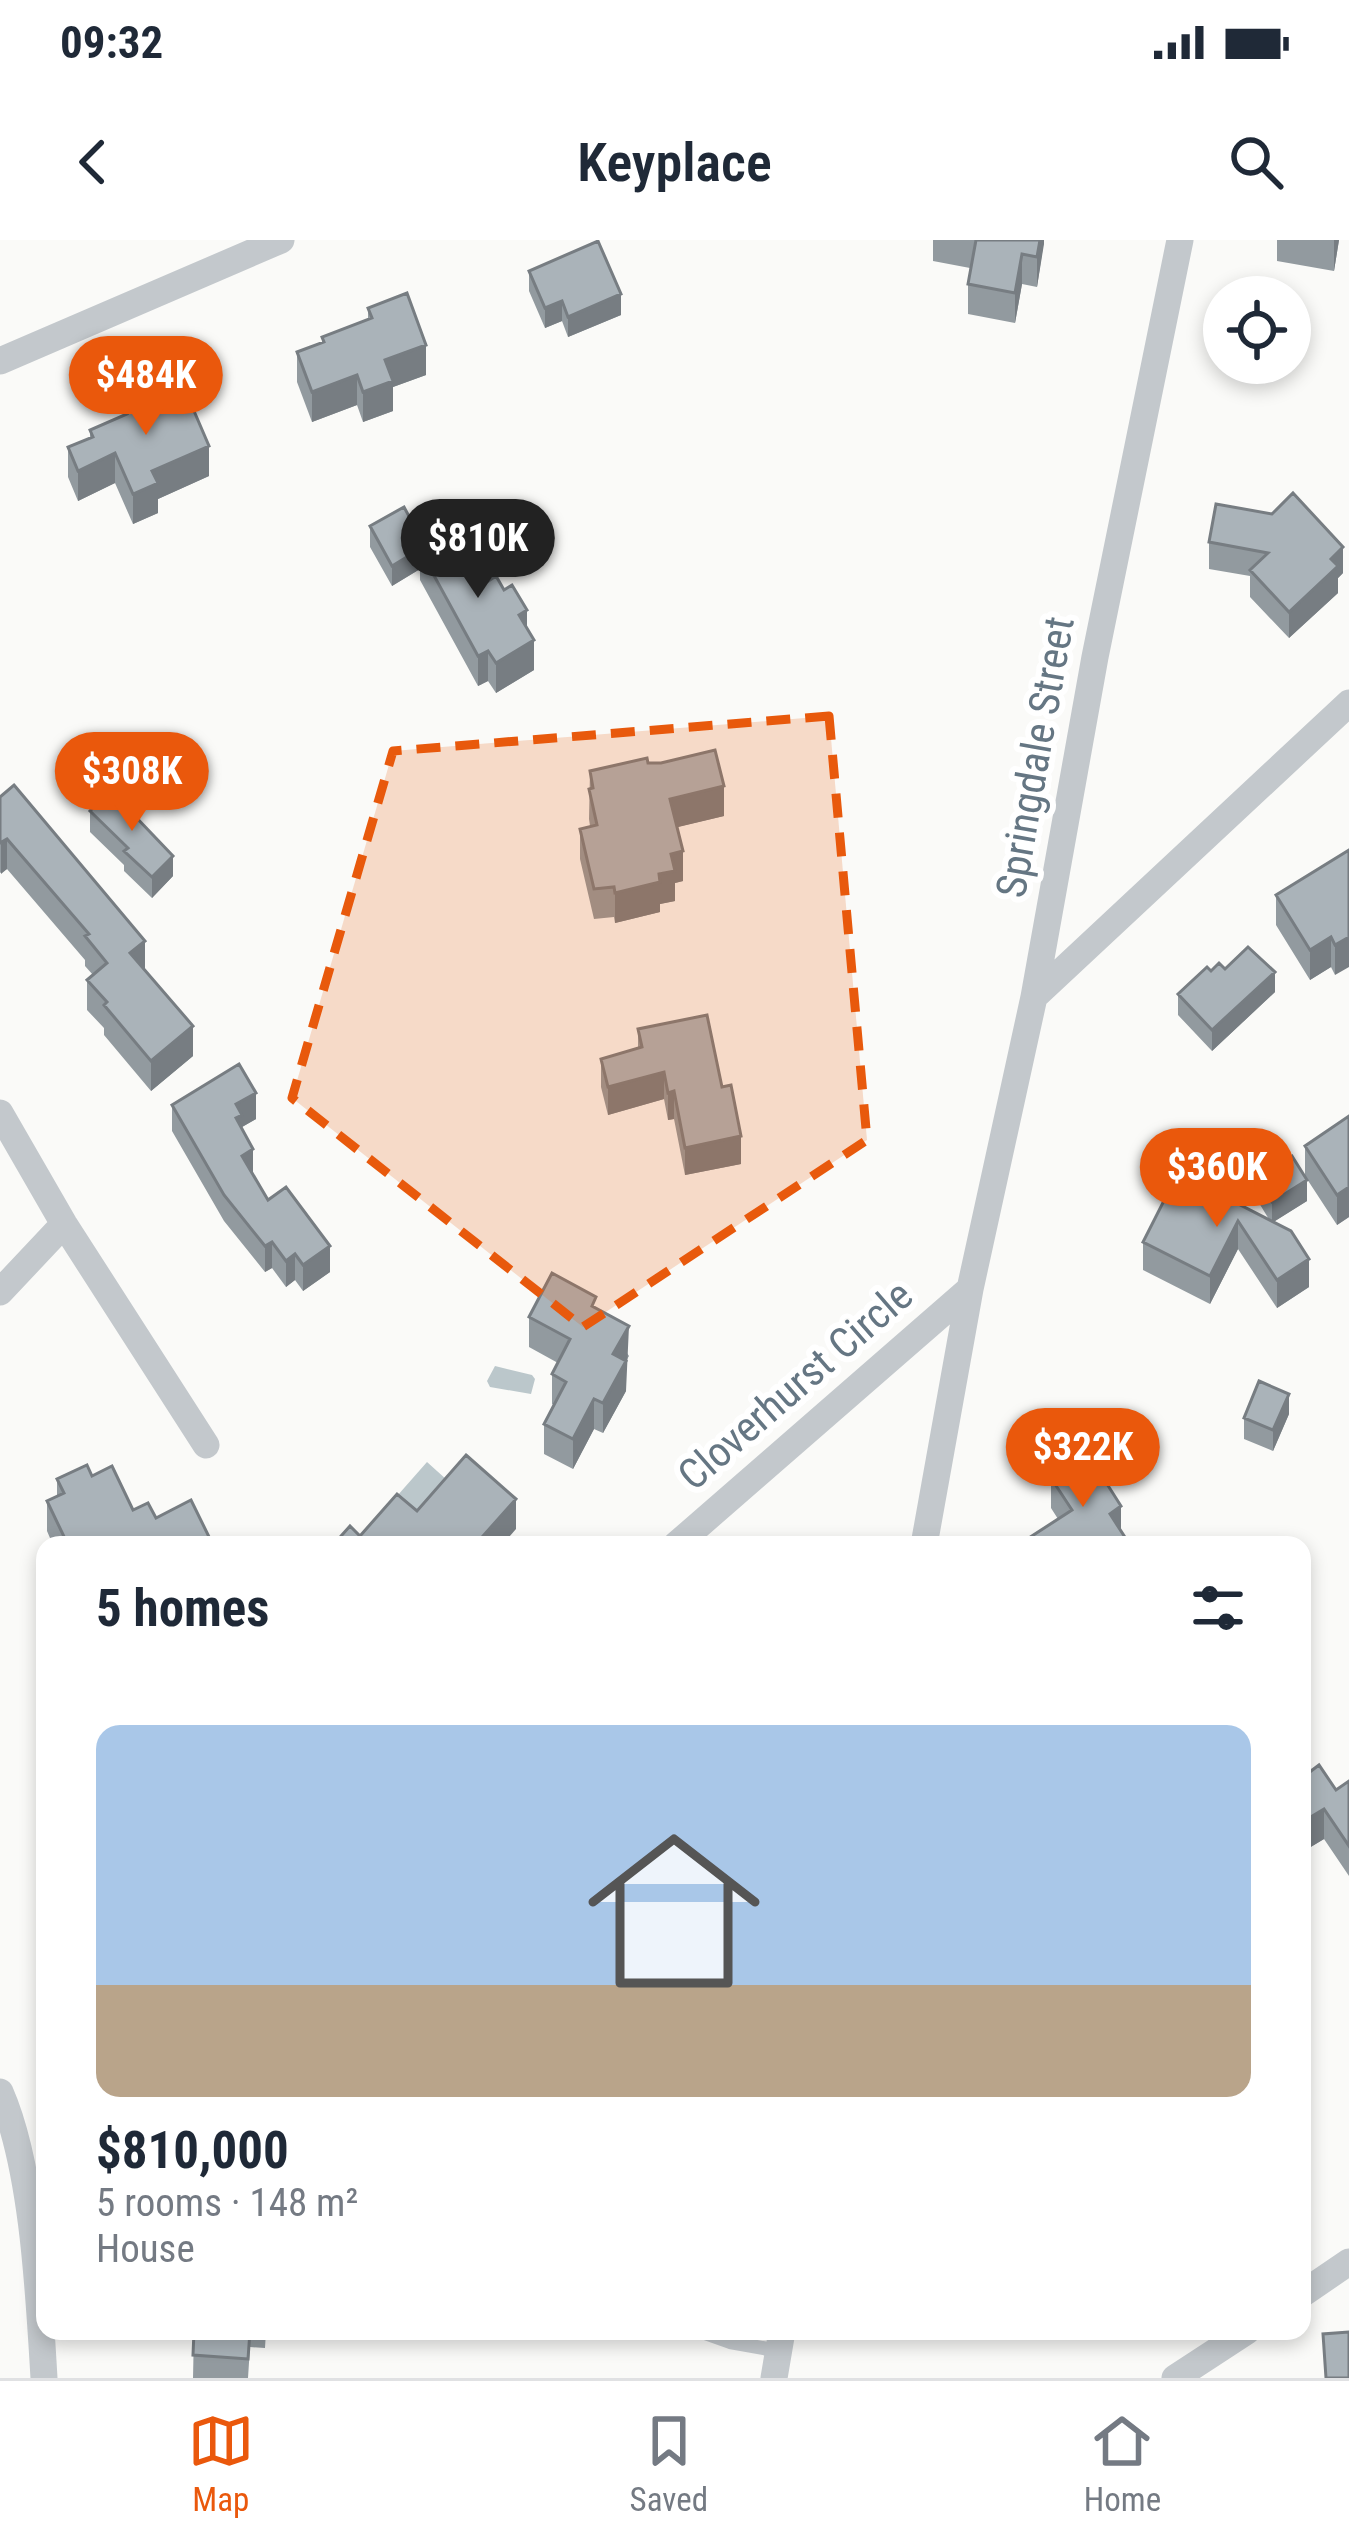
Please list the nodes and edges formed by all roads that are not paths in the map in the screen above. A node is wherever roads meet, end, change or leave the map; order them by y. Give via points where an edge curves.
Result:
1 (280, 240) edge
2 (1180, 240) edge
3 (0, 361) edge
4 (1346, 713) edge
5 (1034, 997) junction
6 (0, 1112) edge
7 (64, 1224) junction
8 (970, 1289) junction
9 (0, 1292) edge
10 (206, 1445) dead end
11 (686, 1536) edge
12 (926, 1536) edge
13 (0, 2092) edge
14 (1349, 2262) edge
15 (36, 2274) edge
16 (1311, 2288) edge
17 (42, 2340) edge
18 (724, 2340) edge
19 (1233, 2340) edge
20 (780, 2362) edge
21 (44, 2378) edge
22 (1175, 2378) edge

1 - 3 street
2 - 5 street, Springdale Street
4 - 5 street
5 - 8 street, Springdale Street
6 - 7 street
7 - 9 street
7 - 10 street
8 - 11 street, Cloverhurst Circle
8 - 12 street, Springdale Street
13 - 15 street via 20,2162
14 - 16 street
17 - 21 street
18 - 20 lane
19 - 22 street

